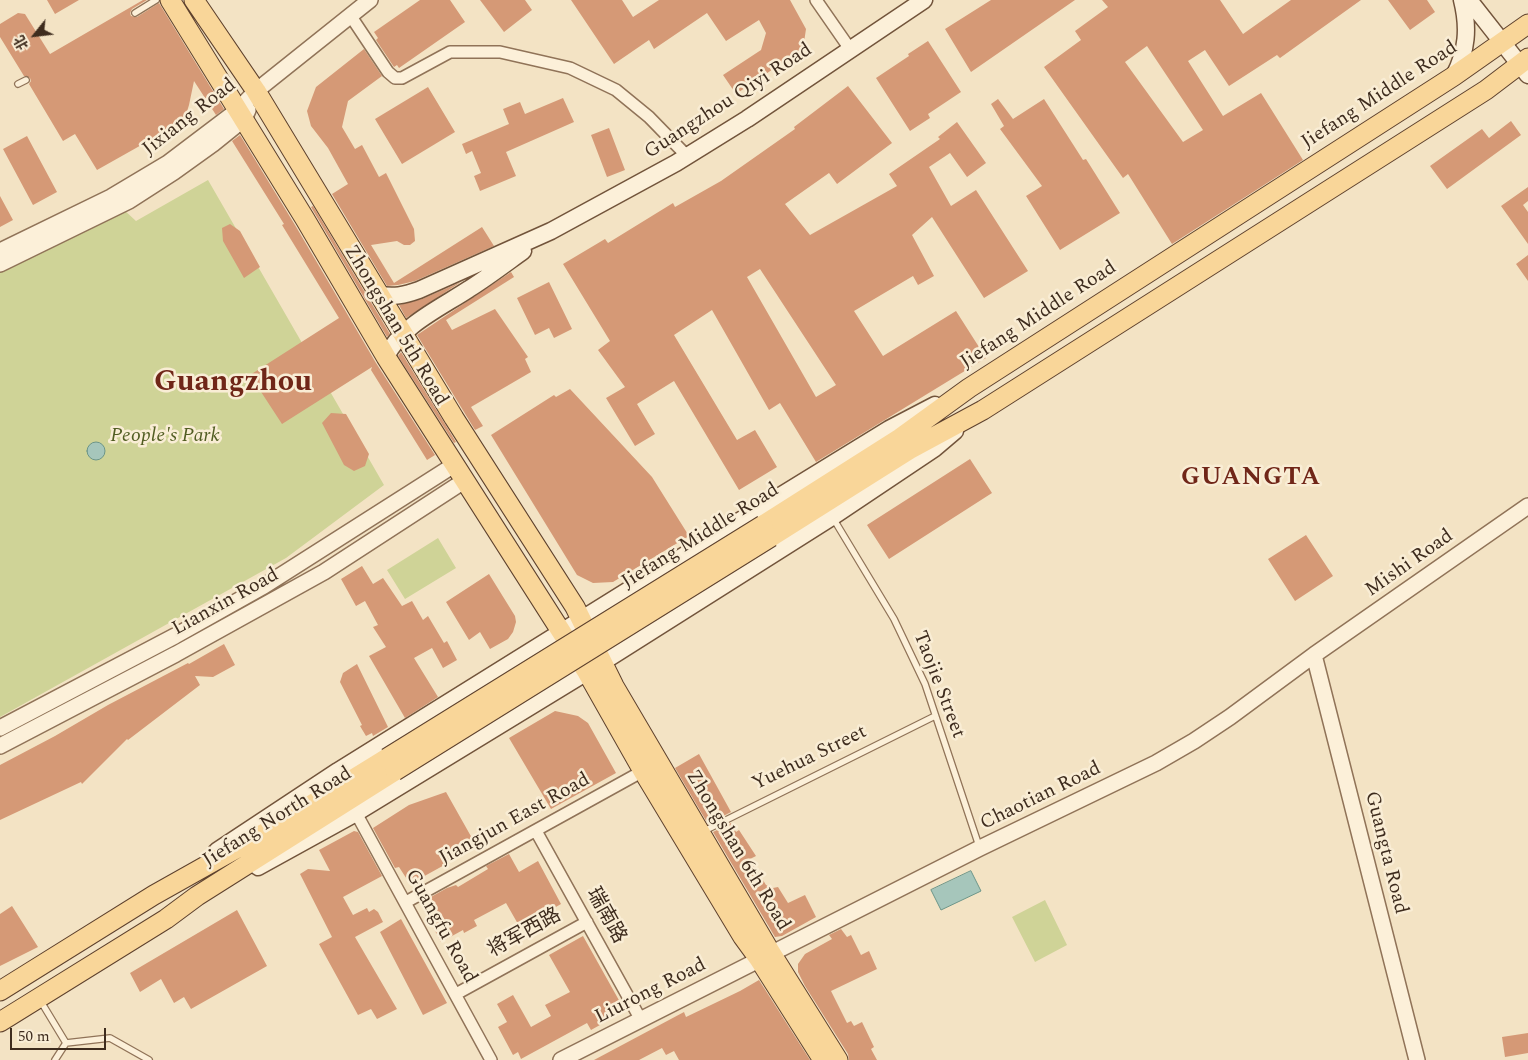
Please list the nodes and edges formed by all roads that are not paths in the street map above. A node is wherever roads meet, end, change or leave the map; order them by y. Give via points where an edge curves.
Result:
1 (156, 0) edge
2 (170, 0) edge
3 (194, 0) edge
4 (370, 0) edge
5 (816, 0) edge
6 (924, 0) edge
7 (1462, 0) edge
8 (1469, 0) edge
9 (135, 12) dead end
10 (350, 15) junction
11 (1528, 24) edge
12 (1502, 42) junction
13 (850, 49) junction
14 (1525, 66) edge
15 (1454, 76) junction
16 (26, 80) dead end
17 (18, 84) dead end
18 (256, 90) junction
19 (241, 115) junction
20 (687, 156) junction
21 (552, 231) junction
22 (0, 251) edge
23 (0, 264) edge
24 (378, 294) junction
25 (403, 334) junction
26 (386, 356) junction
27 (969, 388) junction
28 (983, 410) junction
29 (459, 473) junction
30 (1528, 506) edge
31 (832, 517) junction
32 (767, 531) junction
33 (582, 620) junction
34 (581, 653) junction
35 (1314, 656) junction
36 (935, 716) junction
37 (0, 728) edge
38 (0, 746) edge
39 (391, 765) junction
40 (643, 772) junction
41 (356, 813) junction
42 (536, 831) junction
43 (701, 832) junction
44 (980, 848) junction
45 (154, 895) junction
46 (406, 902) junction
47 (166, 919) junction
48 (587, 922) junction
49 (765, 956) junction
50 (0, 991) edge
51 (456, 994) junction
52 (39, 998) junction
53 (641, 1020) junction
54 (0, 1022) edge
55 (66, 1044) junction
56 (55, 1060) edge
57 (149, 1060) edge
58 (491, 1060) edge
59 (561, 1060) edge
60 (823, 1060) edge
61 (838, 1060) edge
62 (1417, 1060) edge

1 - 9 lane
2 - 19 main road, Zhongshan 5th Road
3 - 18 main road, Zhongshan 5th Road
4 - 10 street, Jixiang Road
5 - 13 street
6 - 13 main road, Guangzhou Qiyi Road
7 - 15 main road via 1467,40
8 - 12 main road
10 - 18 street, Jixiang Road
10 - 20 street via 395,78 402,78 450,52 500,52 570,68 616,90 649,117
11 - 12 main road, Jiefang Middle Road
12 - 14 main road
12 - 15 main road, Jiefang Middle Road
13 - 20 main road, Guangzhou Qiyi Road
14 - 28 main road, Jiefang Middle Road
15 - 27 main road, Jiefang Middle Road
16 - 17 lane
18 - 19 street, Jixiang Road
18 - 24 main road, Zhongshan 5th Road
19 - 22 street, Jixiang Road via 130,187
19 - 23 street, Jixiang Road via 174,172 129,201
19 - 26 main road, Zhongshan 5th Road
20 - 21 main road, Guangzhou Qiyi Road
21 - 24 main road, Guangzhou Qiyi Road via 419,290 388,296
21 - 25 main road, Guangzhou Qiyi Road
24 - 25 main road, Zhongshan 5th Road
25 - 26 main road, Guangzhou Qiyi Road
25 - 33 main road, Zhongshan 5th Road
26 - 29 main road, Zhongshan 5th Road
27 - 32 main road, Jiefang Middle Road
27 - 33 main road via 827,466
28 - 31 main road via 935,448
28 - 32 main road, Jiefang Middle Road
29 - 34 main road, Zhongshan 5th Road
29 - 37 street, Lianxin Road via 175,636
29 - 38 street, Lianxin Road via 324,572
30 - 35 street, Mishi Road
31 - 34 main road
31 - 36 lane, Taojie Street via 894,619 925,684
32 - 34 main road, Jiefang Middle Road, bridge
33 - 34 main road, Zhongshan 5th Road
33 - 34 main road
34 - 39 main road, Jiefang North Road, bridge
34 - 40 main road, Zhongshan 6th Road
34 - 41 main road
34 - 43 main road, Zhongshan 6th Road via 634,720
34 - 45 main road via 305,792
35 - 44 street, Chaotian Road via 1214,728 1171,754
35 - 62 street, Guangta Road
36 - 43 lane, Yuehua Street
36 - 44 lane, Taojie Street
39 - 45 main road, Jiefang North Road
39 - 47 main road, Jiefang North Road
40 - 42 street, Jiangjun East Road
40 - 49 main road, Zhongshan 6th Road via 742,937
41 - 46 street, Guangfu Road
41 - 47 main road
42 - 46 street, Jiangjun East Road
42 - 48 street, 瑞南路
43 - 49 main road, Zhongshan 6th Road
44 - 49 street, Chaotian Road
45 - 50 main road, Jiefang North Road
46 - 51 street, Guangfu Road
47 - 52 main road, Jiefang North Road
48 - 51 street, 将军西路
48 - 53 street, 瑞南路
49 - 53 street, Liurong Road
49 - 60 main road, Zhongshan 6th Road
49 - 61 main road, Zhongshan 6th Road
51 - 58 street, Guangfu Road
52 - 54 main road, Jiefang North Road
52 - 55 lane
53 - 59 street, Liurong Road
55 - 56 lane
55 - 57 lane via 110,1038

